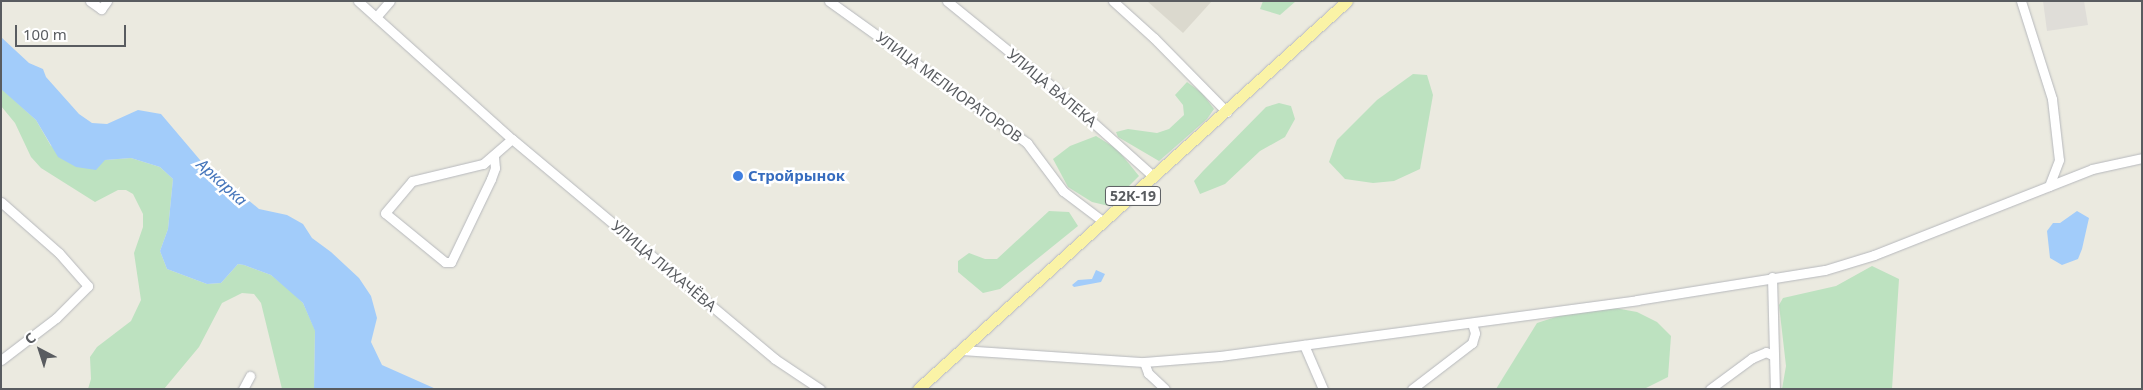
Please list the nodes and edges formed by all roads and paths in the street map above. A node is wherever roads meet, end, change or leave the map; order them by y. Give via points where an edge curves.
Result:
1 (90, 1) edge
2 (107, 1) edge
3 (358, 1) edge
4 (390, 1) edge
5 (829, 1) edge
6 (947, 1) edge
7 (1113, 1) edge
8 (1347, 1) edge
9 (2021, 1) edge
10 (376, 17) junction
11 (1227, 112) junction
12 (512, 139) junction
13 (494, 157) junction
14 (2142, 158) edge
15 (1154, 177) junction
16 (2049, 186) junction
17 (1, 202) edge
18 (1104, 222) junction
19 (1772, 277) junction
20 (1472, 323) junction
21 (1304, 345) junction
22 (961, 350) junction
23 (1774, 356) junction
24 (1, 360) edge
25 (1144, 362) junction
26 (250, 376) dead end
27 (243, 389) edge
28 (820, 389) edge
29 (918, 389) edge
30 (1165, 389) edge
31 (1323, 389) edge
32 (1412, 389) edge
33 (1710, 389) edge
34 (1775, 389) edge

1 - 2 street via 101,9
3 - 10 street, УЛИЦА ЛИХАЧЁВА
4 - 10 street
5 - 18 street, УЛИЦА МЕЛИОРАТОРОВ via 1026,142 1064,191
6 - 15 street, УЛИЦА ВАЛЕКА via 1059,92
7 - 11 street
8 - 11 main road, 52К-19
9 - 16 street via 2052,99 2059,160
10 - 12 street, УЛИЦА ЛИХАЧЁВА
11 - 15 main road, 52К-19
12 - 13 street
12 - 28 street, УЛИЦА ЛИХАЧЁВА via 775,359
13 - 13 street via 484,164 412,181 385,213 445,262 451,262 491,179
14 - 16 street via 2092,169
15 - 18 main road, 52К-19
16 - 19 street via 1859,260 1825,270
17 - 24 street via 59,253 88,286 56,318
18 - 22 main road, 52К-19
19 - 20 street
19 - 23 street
20 - 21 street
20 - 32 street via 1475,333 1472,342
21 - 25 street
21 - 31 street
22 - 25 street
22 - 29 main road, 52К-19
23 - 33 street via 1766,352 1752,358
23 - 34 street
25 - 30 street via 1148,372
26 - 27 street

